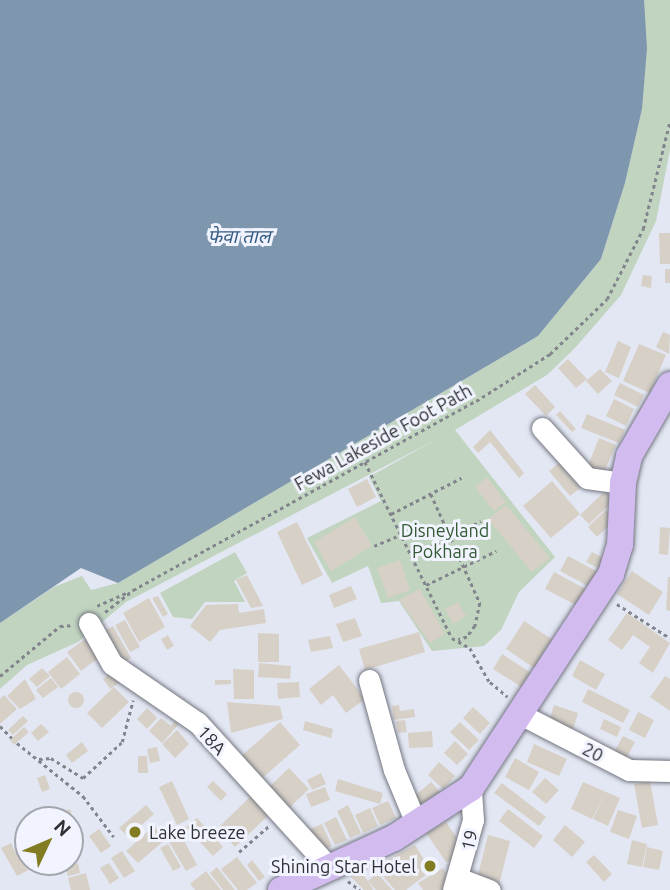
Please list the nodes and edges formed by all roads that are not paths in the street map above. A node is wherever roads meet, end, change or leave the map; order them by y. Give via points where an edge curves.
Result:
1 (670, 385) edge
2 (660, 414) edge
3 (542, 428) dead end
4 (623, 483) junction
5 (89, 616) road end
6 (369, 680) dead end
7 (524, 712) junction
8 (670, 771) edge
9 (471, 788) junction
10 (416, 823) junction
11 (329, 867) junction
12 (456, 884) edge
13 (281, 890) edge
14 (490, 890) edge

1 - 2 main road
2 - 4 main road via 629,456
3 - 4 street via 587,478
4 - 7 main road via 620,545 601,593
5 - 11 street, 18A via 112,664 198,723
6 - 10 street via 394,770
7 - 8 street, 20 / 20 via 629,770
7 - 9 main road
9 - 10 main road
9 - 12 street, 19 via 473,820
10 - 11 main road
11 - 13 main road
12 - 14 street

